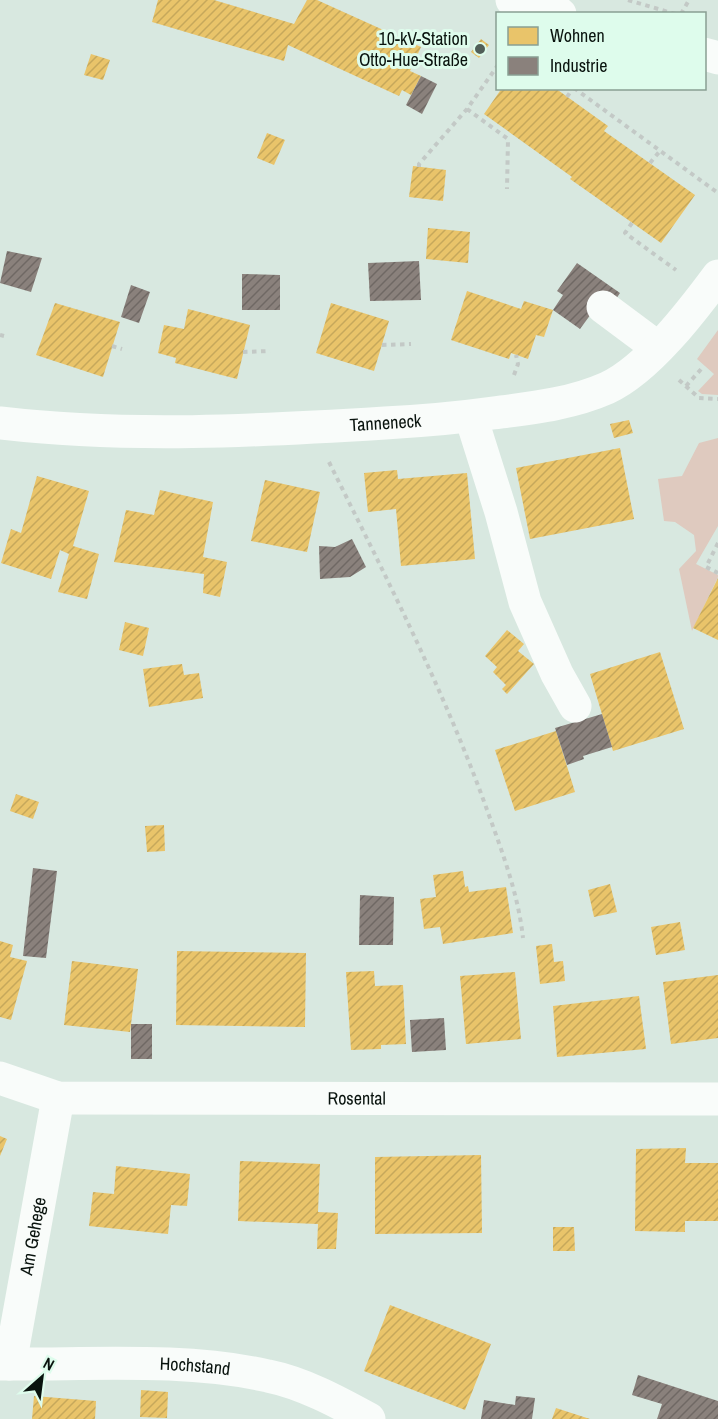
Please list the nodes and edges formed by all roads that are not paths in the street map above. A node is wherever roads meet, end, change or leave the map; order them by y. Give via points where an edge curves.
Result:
1 (512, 0) edge
2 (553, 12) edge
3 (718, 276) edge
4 (603, 307) dead end
5 (666, 362) junction
6 (471, 417) junction
7 (0, 423) edge
8 (574, 706) dead end
9 (0, 1078) edge
10 (58, 1098) junction
11 (718, 1099) edge
12 (5, 1364) edge
13 (369, 1419) edge

1 - 2 street
3 - 5 street, Tanneneck via 687,316
4 - 5 street
5 - 6 street, Tanneneck via 631,372 608,387 559,404
6 - 7 street, Tanneneck via 312,429 151,433
6 - 8 street via 525,602
9 - 10 street, Rosental
10 - 11 street, Rosental
10 - 12 street, Am Gehege
12 - 13 street, Hochstand via 199,1365 240,1371 284,1380

